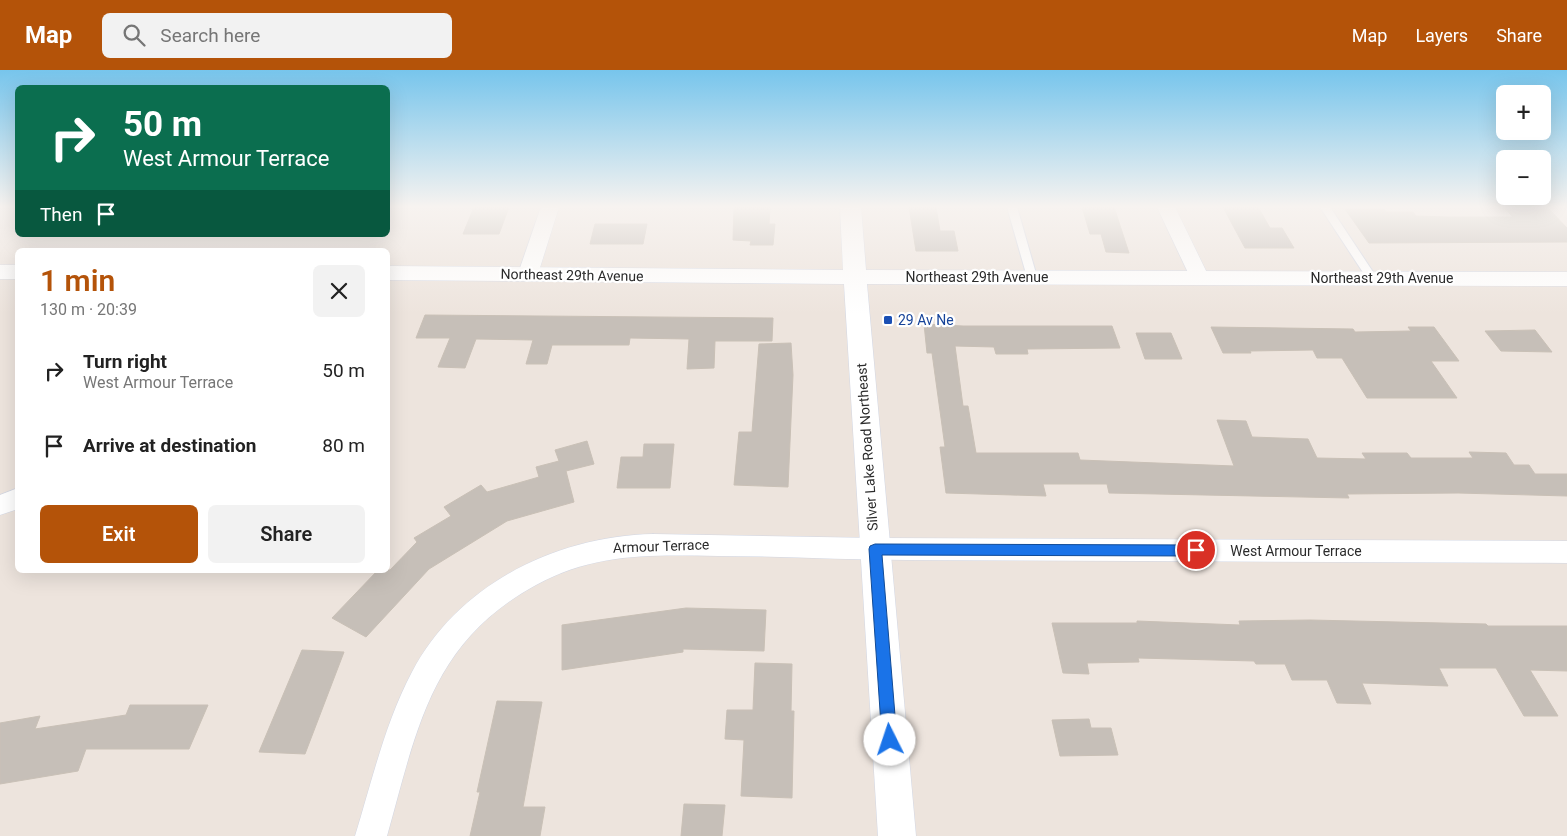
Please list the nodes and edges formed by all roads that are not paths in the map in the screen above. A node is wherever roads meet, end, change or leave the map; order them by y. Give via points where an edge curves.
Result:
1 (538, 243) edge
2 (852, 243) edge
3 (1022, 243) edge
4 (1183, 243) edge
5 (1349, 243) edge
6 (0, 272) edge
7 (15, 272) edge
8 (390, 273) edge
9 (528, 274) junction
10 (854, 277) junction
11 (1032, 277) junction
12 (1199, 277) junction
13 (1372, 278) junction
14 (1567, 279) edge
15 (15, 499) edge
16 (0, 505) edge
17 (875, 549) junction
18 (1567, 552) edge
19 (372, 836) edge
20 (897, 836) edge

1 - 9 street
2 - 10 street, Silver Lake Road Northeast
3 - 11 lane
4 - 12 street
5 - 13 lane
6 - 7 street
8 - 9 street, Northeast 29th Avenue
9 - 10 street, Northeast 29th Avenue
10 - 11 street, Northeast 29th Avenue
10 - 17 street, Silver Lake Road Northeast
11 - 12 street, Northeast 29th Avenue
12 - 13 street, Northeast 29th Avenue
13 - 14 street, Northeast 29th Avenue
15 - 16 street
17 - 18 street, West Armour Terrace
17 - 19 street, Armour Terrace via 647,544 605,548 562,560 521,578 477,611 448,641 422,680
17 - 20 street, Silver Lake Road Northeast

